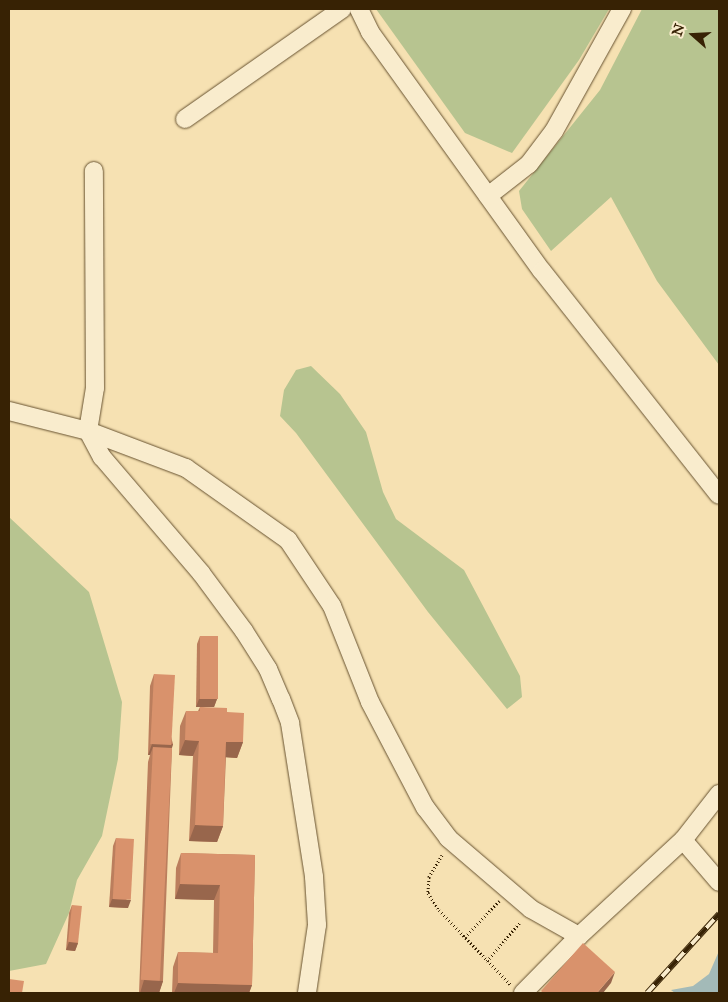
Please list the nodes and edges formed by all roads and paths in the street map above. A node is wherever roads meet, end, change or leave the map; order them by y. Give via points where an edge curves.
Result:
1 (342, 9) edge
2 (359, 9) edge
3 (622, 9) edge
4 (185, 119) dead end
5 (94, 171) dead end
6 (488, 196) junction
7 (9, 411) edge
8 (88, 431) junction
9 (719, 495) edge
10 (719, 794) edge
11 (683, 840) junction
12 (453, 843) junction
13 (719, 882) edge
14 (509, 891) junction
15 (531, 909) junction
16 (579, 936) junction
17 (465, 937) junction
18 (487, 961) junction
19 (518, 990) edge
20 (307, 993) edge

1 - 4 street
2 - 6 street via 370,32
3 - 6 street via 554,131 529,164
5 - 8 street via 95,388
6 - 9 street via 542,271
7 - 8 street
8 - 12 street via 186,468 288,540 332,606 370,702 425,807
8 - 20 street via 102,457 201,573 244,631 268,669 281,699 290,723 314,877 317,925
10 - 11 street
11 - 13 street
11 - 16 street
12 - 14 street
12 - 17 path via 429,877 428,893
14 - 15 street
14 - 17 path
15 - 16 street
15 - 18 path
16 - 19 street
17 - 18 path
18 - 19 path

